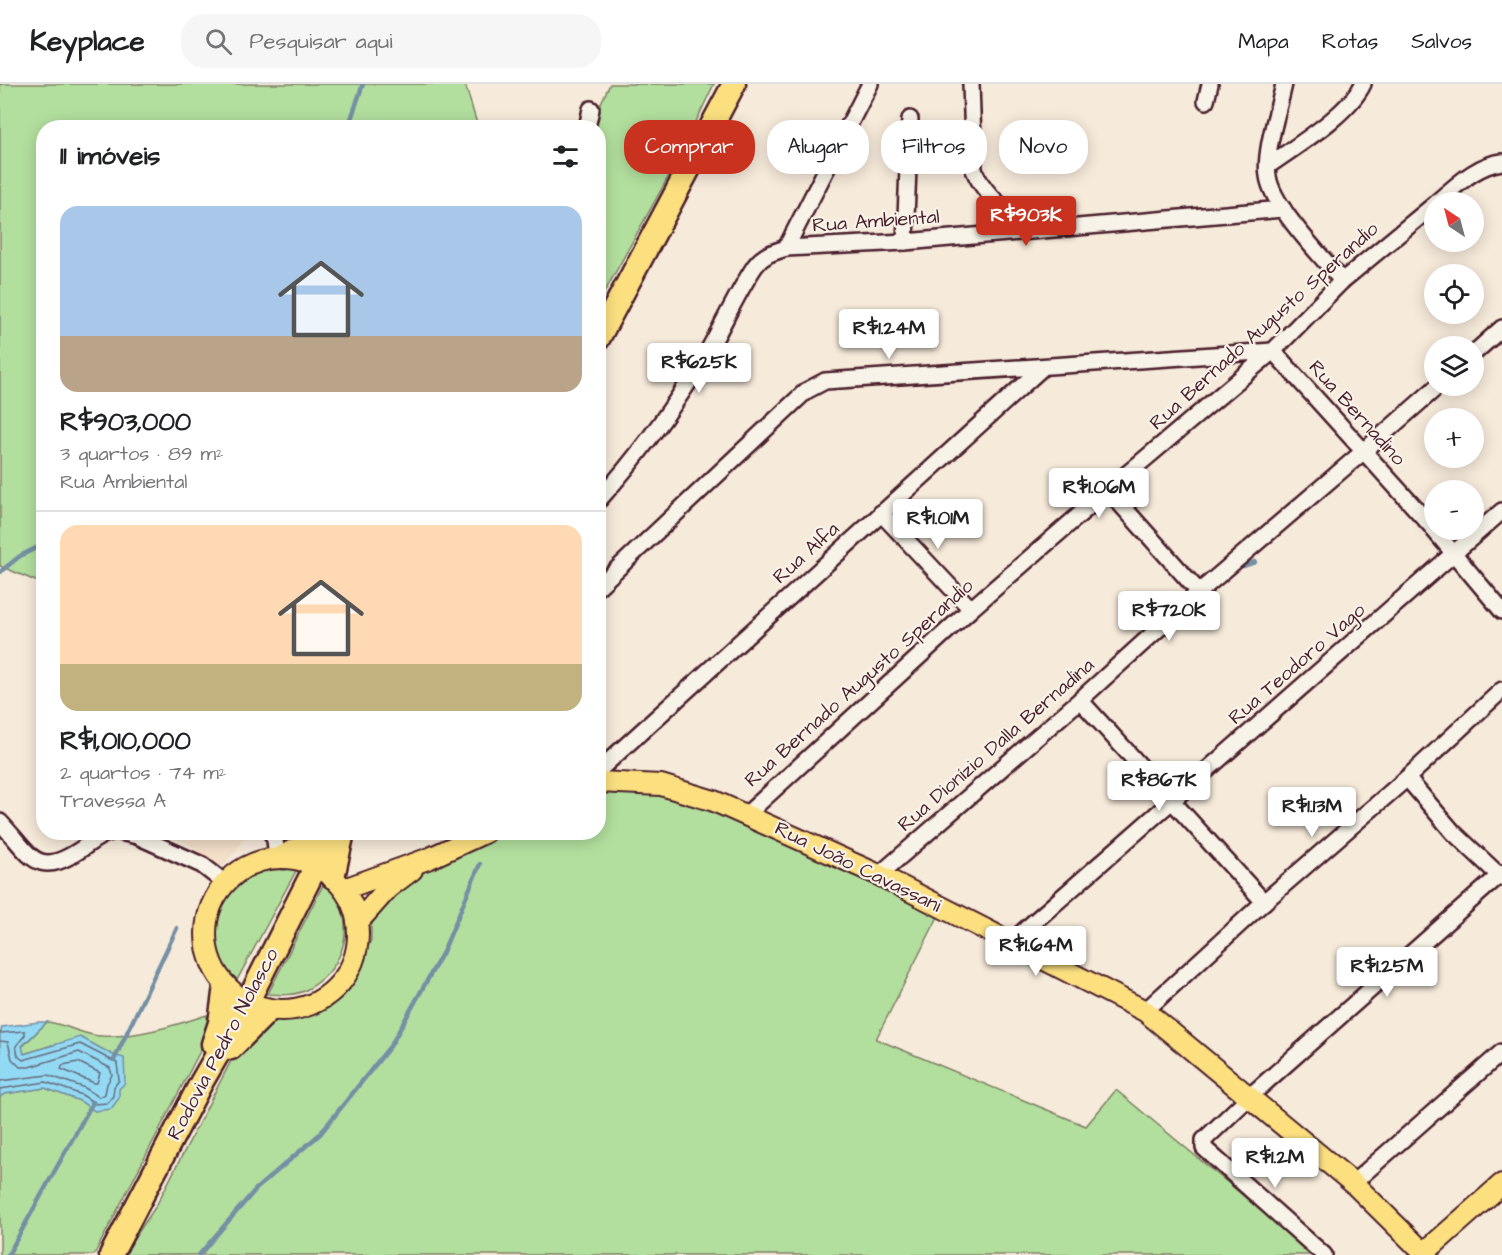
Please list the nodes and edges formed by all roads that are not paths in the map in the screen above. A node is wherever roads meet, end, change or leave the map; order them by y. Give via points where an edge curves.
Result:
1 (734, 84) edge
2 (870, 84) edge
3 (971, 84) edge
4 (1210, 84) edge
5 (1284, 84) edge
6 (1363, 84) edge
7 (1206, 101) dead end
8 (591, 110) dead end
9 (910, 119) dead end
10 (588, 120) edge
11 (1498, 163) edge
12 (1268, 166) junction
13 (1450, 192) edge
14 (1282, 209) junction
15 (1424, 213) edge
16 (1029, 230) junction
17 (905, 242) junction
18 (786, 248) junction
19 (1342, 281) junction
20 (606, 324) edge
21 (1502, 328) edge
22 (1484, 344) edge
23 (1273, 351) junction
24 (1043, 368) junction
25 (1427, 396) edge
26 (1364, 451) junction
27 (1108, 490) junction
28 (606, 491) edge
29 (1502, 511) edge
30 (881, 513) junction
31 (1424, 518) edge
32 (1444, 540) edge
33 (1455, 553) junction
34 (606, 579) edge
35 (1199, 592) junction
36 (971, 609) junction
37 (1502, 611) edge
38 (1502, 690) edge
39 (1080, 699) junction
40 (606, 764) edge
41 (1407, 778) junction
42 (606, 782) edge
43 (1172, 802) junction
44 (746, 814) junction
45 (0, 822) edge
46 (94, 840) edge
47 (144, 840) edge
48 (275, 840) edge
49 (308, 840) edge
50 (321, 840) edge
51 (341, 840) edge
52 (469, 840) edge
53 (280, 858) junction
54 (430, 858) junction
55 (879, 875) junction
56 (1501, 876) edge
57 (331, 877) junction
58 (225, 883) junction
59 (1264, 902) junction
60 (358, 922) junction
61 (1010, 943) junction
62 (225, 986) junction
63 (247, 1003) junction
64 (269, 1010) junction
65 (1145, 1011) junction
66 (1502, 1052) edge
67 (201, 1083) junction
68 (1249, 1097) junction
69 (1353, 1183) junction
70 (1502, 1184) edge
71 (1424, 1254) edge
72 (111, 1255) edge
73 (1324, 1255) edge

1 - 20 highway
2 - 18 street
3 - 16 street via 974,170 988,194
4 - 7 street
5 - 12 street
6 - 12 street via 1342,110
8 - 10 street
9 - 17 street
11 - 13 street, Rua Bernado Augusto Sperandio via 1474,173
12 - 14 street via 1268,176
14 - 16 street, Rua Ambiental
14 - 19 street
15 - 19 street, Rua Bernado Augusto Sperandio
16 - 17 street, Rua Ambiental
17 - 18 street, Rua Ambiental
18 - 28 street, Rua Ambiental via 761,258 688,381
19 - 23 street, Rua Bernado Augusto Sperandio
21 - 22 street
23 - 24 street
23 - 26 street, Rua Bernadino
23 - 27 street, Rua Bernado Augusto Sperandio
24 - 30 street, Rua Alfa
24 - 34 street via 818,384
25 - 26 street, Rua Dionízio Dalla Bernadina
26 - 31 street, Rua Bernadino
26 - 35 street, Rua Dionízio Dalla Bernadina
27 - 35 street
27 - 36 street, Rua Bernado Augusto Sperandio
29 - 33 street, Rua Teodoro Vago
30 - 36 street
30 - 40 street, Rua Alfa
32 - 33 street, Rua Bernadino
33 - 37 street, Rua Bernadino
33 - 43 street, Rua Teodoro Vago
35 - 39 street, Rua Dionízio Dalla Bernadina
36 - 44 street, Rua Bernado Augusto Sperandio
38 - 41 street
39 - 43 street
39 - 55 street, Rua Dionízio Dalla Bernadina
41 - 56 street via 1453,832
41 - 59 street
42 - 44 main road, Rua João Cavassani via 662,785
43 - 59 street
43 - 61 street, Rua Teodoro Vago
44 - 55 main road, Rua João Cavassani
45 - 46 street via 31,856 47,864 62,860
47 - 58 street via 202,865
48 - 53 street
49 - 53 highway
50 - 57 highway, Rodovia Pedro Nolasco
51 - 57 highway
52 - 54 main road
53 - 57 main road
53 - 58 main road via 245,867
54 - 57 main road
54 - 60 main road via 388,888
55 - 61 main road, Rua João Cavassani
56 - 68 street
57 - 60 main road via 353,904
57 - 63 highway, Rodovia Pedro Nolasco
58 - 62 main road via 208,912 205,932 214,970
59 - 65 street
60 - 64 main road via 357,951 339,984 308,1006
61 - 65 main road, Rua João Cavassani
62 - 63 main road
62 - 67 highway via 220,1023
63 - 64 main road
63 - 67 highway, Rodovia Pedro Nolasco
64 - 67 highway
65 - 68 main road, Rua João Cavassani
66 - 69 street
67 - 72 highway, Rodovia Pedro Nolasco
68 - 69 main road, Rua João Cavassani
68 - 73 street via 1204,1140 1204,1148
69 - 71 main road, Rua João Cavassani
70 - 71 main road

